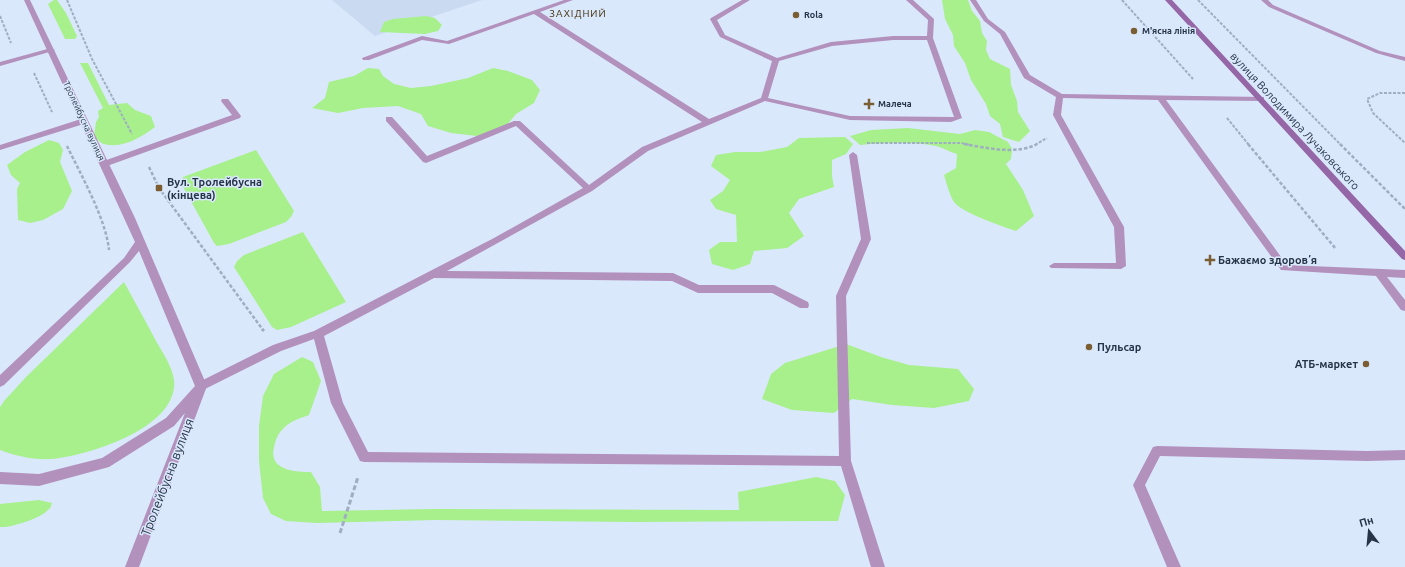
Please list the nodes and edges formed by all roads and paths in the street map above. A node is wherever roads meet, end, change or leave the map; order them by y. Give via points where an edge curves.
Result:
1 (27, 0) edge
2 (67, 0) edge
3 (570, 0) edge
4 (747, 0) edge
5 (908, 0) edge
6 (973, 0) edge
7 (1122, 0) edge
8 (1168, 0) edge
9 (1198, 0) edge
10 (1264, 0) edge
11 (535, 12) junction
12 (0, 16) edge
13 (930, 38) junction
14 (51, 50) junction
15 (21, 58) junction
16 (366, 58) dead end
17 (1405, 59) edge
18 (776, 60) junction
19 (0, 64) edge
20 (1405, 93) edge
21 (1060, 96) junction
22 (1160, 97) junction
23 (1210, 98) junction
24 (764, 99) junction
25 (1261, 99) junction
26 (225, 101) dead end
27 (389, 119) dead end
28 (84, 121) junction
29 (708, 122) junction
30 (59, 129) junction
31 (1405, 143) edge
32 (1031, 146) dead end
33 (0, 148) edge
34 (141, 151) junction
35 (853, 155) joint
36 (104, 164) junction
37 (589, 189) junction
38 (1405, 208) edge
39 (140, 243) junction
40 (109, 255) dead end
41 (1405, 257) edge
42 (1054, 266) dead end
43 (1354, 272) junction
44 (1379, 273) junction
45 (428, 274) junction
46 (1405, 274) edge
47 (804, 305) dead end
48 (1405, 307) edge
49 (318, 334) junction
50 (277, 348) junction
51 (0, 382) edge
52 (201, 386) junction
53 (1405, 455) edge
54 (364, 457) junction
55 (845, 461) junction
56 (0, 478) edge
57 (340, 533) dead end
58 (132, 567) edge
59 (878, 567) edge
60 (1174, 567) edge

1 - 14 street, Тролейбусна вулиця
2 - 34 path via 92,59
3 - 11 street
4 - 18 street via 713,19 722,36
5 - 13 street via 931,19
6 - 21 street via 986,20 1003,33 1027,76
7 - 23 path
8 - 25 main road, вулиця Володимира Лучаковського
9 - 38 path
10 - 17 street via 1271,6 1378,52
11 - 16 street via 447,43 422,38
11 - 29 street
12 - 15 path via 16,54
13 - 18 street via 893,38 831,44
13 - 24 street via 958,118 850,118
14 - 15 street
14 - 28 street, Тролейбусна вулиця
15 - 19 street
15 - 30 path via 30,65
18 - 24 street
20 - 31 path via 1380,93 1367,99 1374,113
21 - 22 street
21 - 42 street via 1057,115 1119,227 1120,266
22 - 23 street
22 - 43 street via 1284,268
23 - 25 street
23 - 43 path
24 - 29 street
25 - 41 main road, вулиця Володимира Лучаковського
26 - 34 street via 237,116
27 - 37 street via 426,160 516,123
28 - 30 street
28 - 36 street, Тролейбусна вулиця
29 - 37 street via 645,149
30 - 33 street
30 - 40 path via 93,202 108,241
32 - 35 path via 999,150 961,143 869,142
34 - 36 street
34 - 50 path via 159,188
35 - 55 street via 866,239 841,296
36 - 39 street, Тролейбусна вулиця
37 - 45 street via 497,240
39 - 51 street via 127,260
39 - 52 street, Тролейбусна вулиця
43 - 44 street
44 - 46 street
44 - 48 street
45 - 47 street via 673,277 698,289 774,289
45 - 49 street
49 - 50 street
49 - 54 street via 337,403
50 - 52 street
52 - 56 street, Тролейбусна вулиця via 170,422 105,463 38,480
52 - 58 street, Тролейбусна вулиця
53 - 60 street via 1157,451 1139,485
54 - 55 street
54 - 57 path
55 - 59 street

